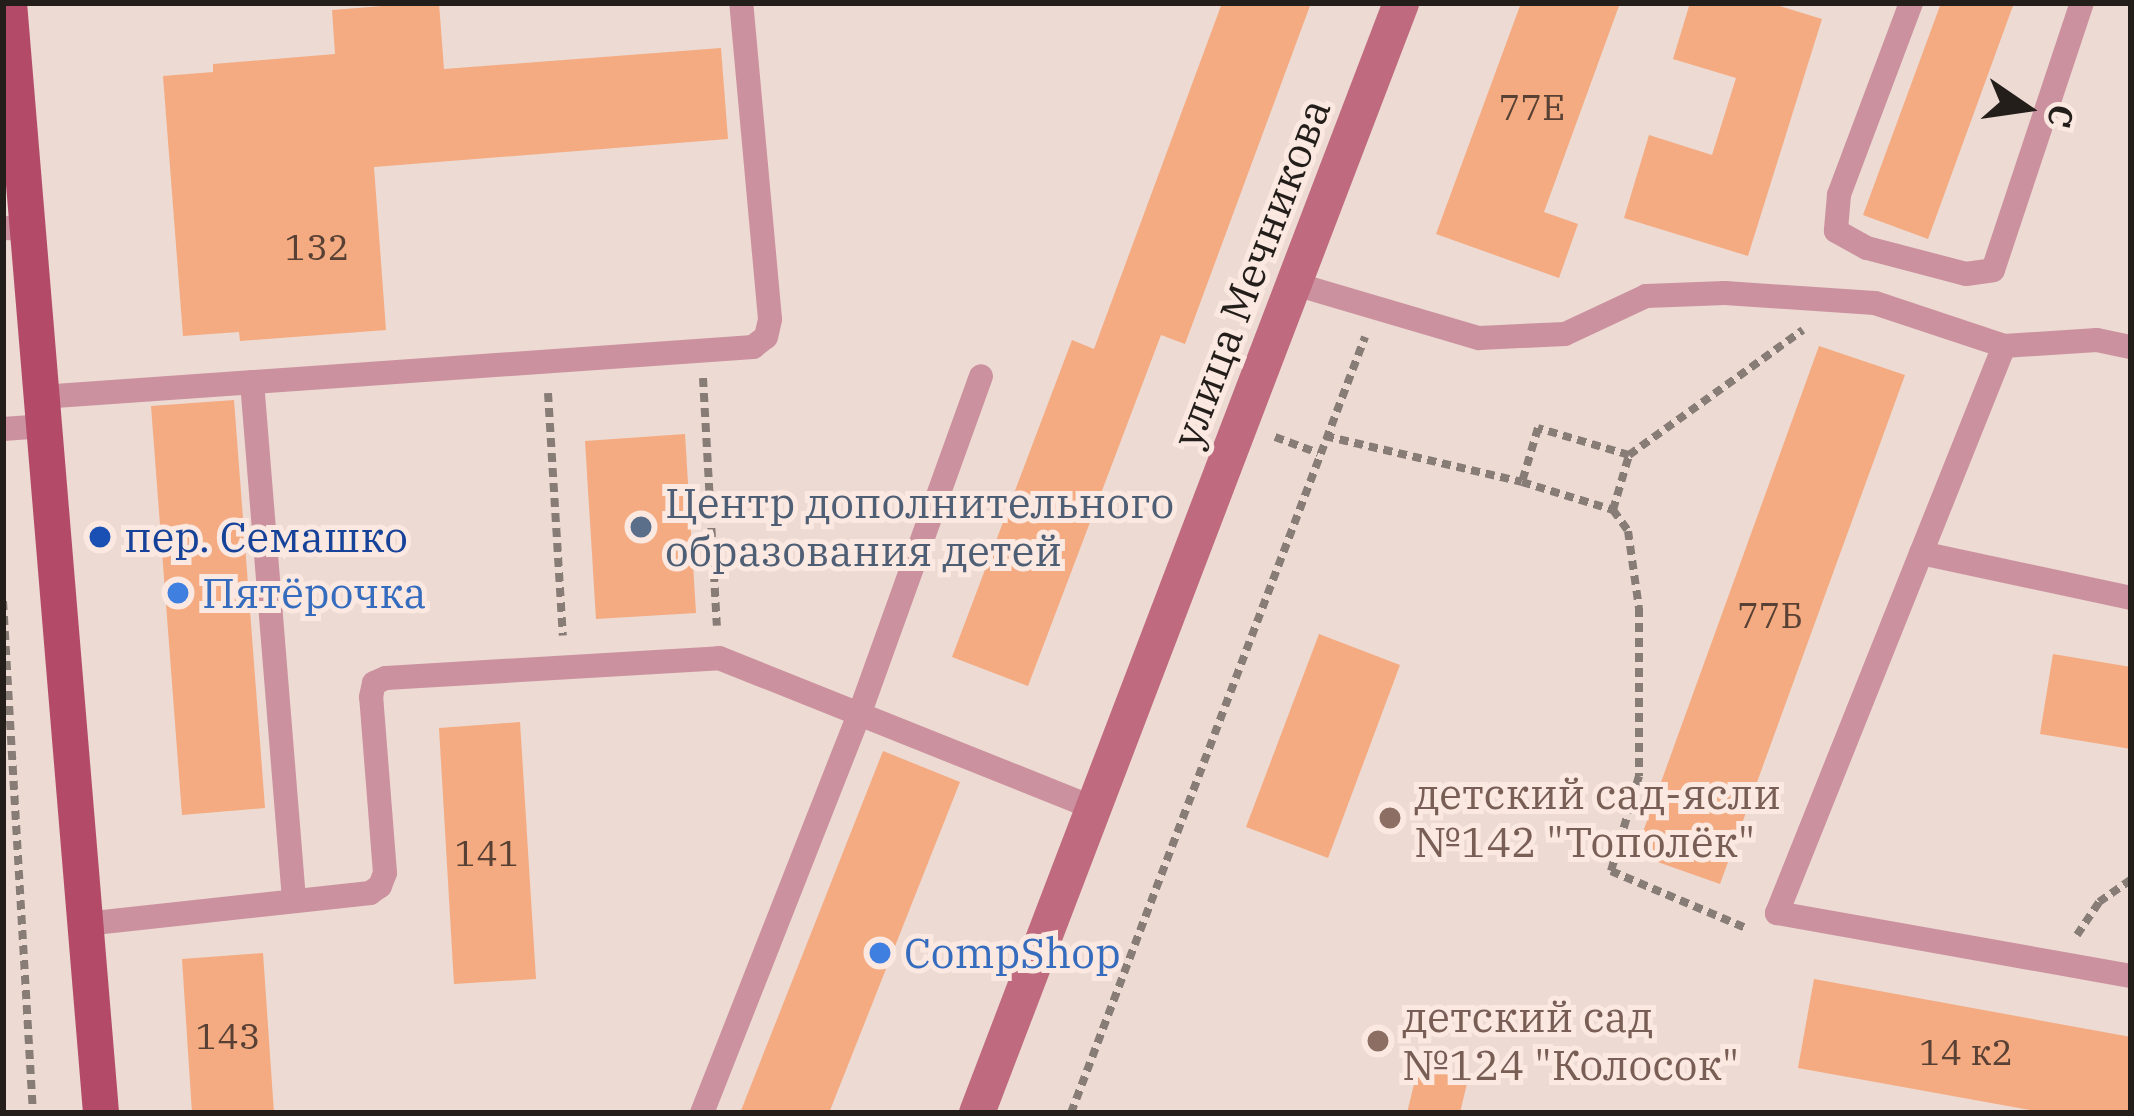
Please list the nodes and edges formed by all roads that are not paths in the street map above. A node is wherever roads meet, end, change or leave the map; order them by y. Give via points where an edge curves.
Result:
1 (9, 3) edge
2 (741, 3) edge
3 (1401, 3) edge
4 (1911, 3) edge
5 (2082, 3) edge
6 (15, 229) edge
7 (1295, 284) junction
8 (2004, 346) junction
9 (2131, 347) edge
10 (981, 376) dead end
11 (252, 382) junction
12 (43, 411) junction
13 (3, 429) edge
14 (1921, 553) junction
15 (2131, 598) edge
16 (860, 715) junction
17 (1094, 808) junction
18 (294, 900) junction
19 (85, 924) junction
20 (2131, 976) edge
21 (96, 1112) edge
22 (702, 1113) edge
23 (976, 1113) edge

1 - 6 main road
2 - 11 lane via 766,337 753,347
3 - 7 main road, улица Мечникова
4 - 5 lane via 1838,196 1836,231 1867,248 1966,274 1993,270
6 - 12 main road
7 - 8 lane via 1479,338 1565,334 1646,296 1725,293 1875,303
7 - 17 main road, улица Мечникова
8 - 9 lane via 2097,340
8 - 14 lane
10 - 16 lane
11 - 12 lane
11 - 18 lane
12 - 13 lane
12 - 19 main road
14 - 15 lane
14 - 20 lane via 1777,913
16 - 17 lane
16 - 18 lane via 719,658 386,678 374,683 386,873 370,892
16 - 22 lane
17 - 23 main road, улица Мечникова
18 - 19 lane
19 - 21 main road

